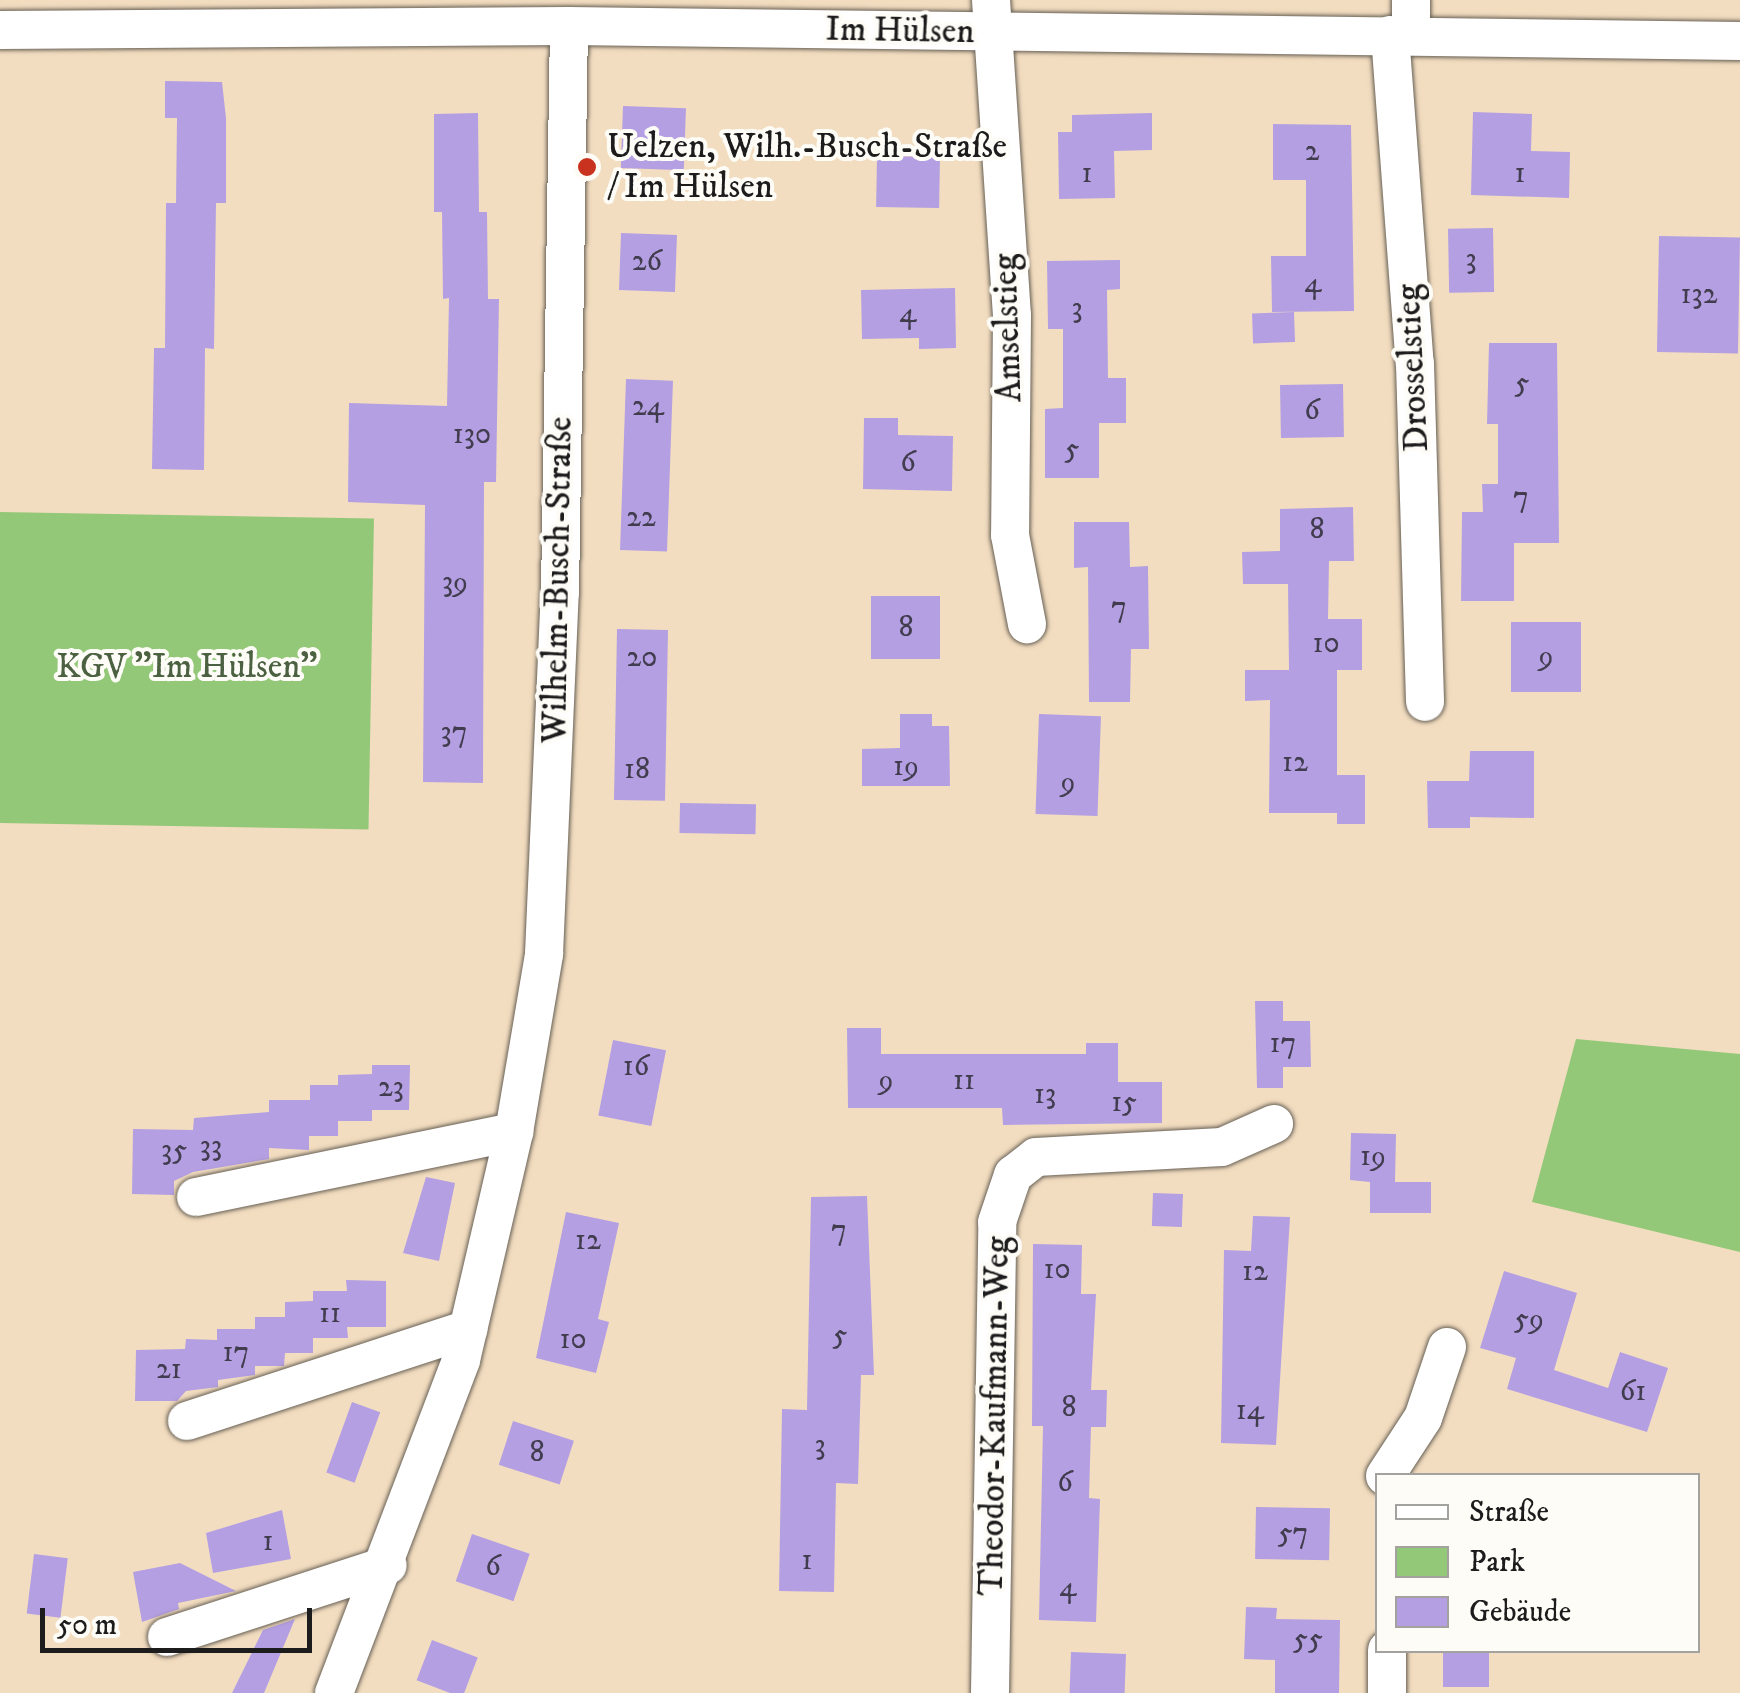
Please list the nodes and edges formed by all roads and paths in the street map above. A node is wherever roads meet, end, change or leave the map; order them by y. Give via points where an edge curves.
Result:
1 (254, 13) edge
2 (990, 16) edge
3 (1404, 23) edge
4 (568, 26) junction
5 (0, 30) edge
6 (1740, 41) edge
7 (1027, 624) dead end
8 (1425, 702) dead end
9 (1274, 1124) dead end
10 (514, 1132) junction
11 (196, 1197) dead end
12 (468, 1329) junction
13 (1446, 1347) dead end
14 (186, 1421) dead end
15 (1387, 1473) edge
16 (388, 1565) junction
17 (168, 1637) dead end
18 (1387, 1653) edge
19 (334, 1693) edge
20 (990, 1693) edge
21 (1387, 1693) edge

1 - 4 street, Im Hülsen
1 - 5 street, Im Hülsen
2 - 3 street, Im Hülsen
2 - 4 street, Im Hülsen
2 - 7 street, Amselstieg via 1012,315 1010,535
3 - 6 street, Im Hülsen
3 - 8 street, Drosselstieg
4 - 10 street, Wilhelm-Busch-Straße via 550,906
9 - 20 street, Theodor-Kaufmann-Weg via 1222,1147 1036,1157 1014,1175 996,1222
10 - 11 street
10 - 12 street, Wilhelm-Busch-Straße
12 - 14 street
12 - 16 street, Wilhelm-Busch-Straße
13 - 15 street via 1423,1418
16 - 17 street
16 - 19 street, Wilhelm-Busch-Straße
18 - 21 street

